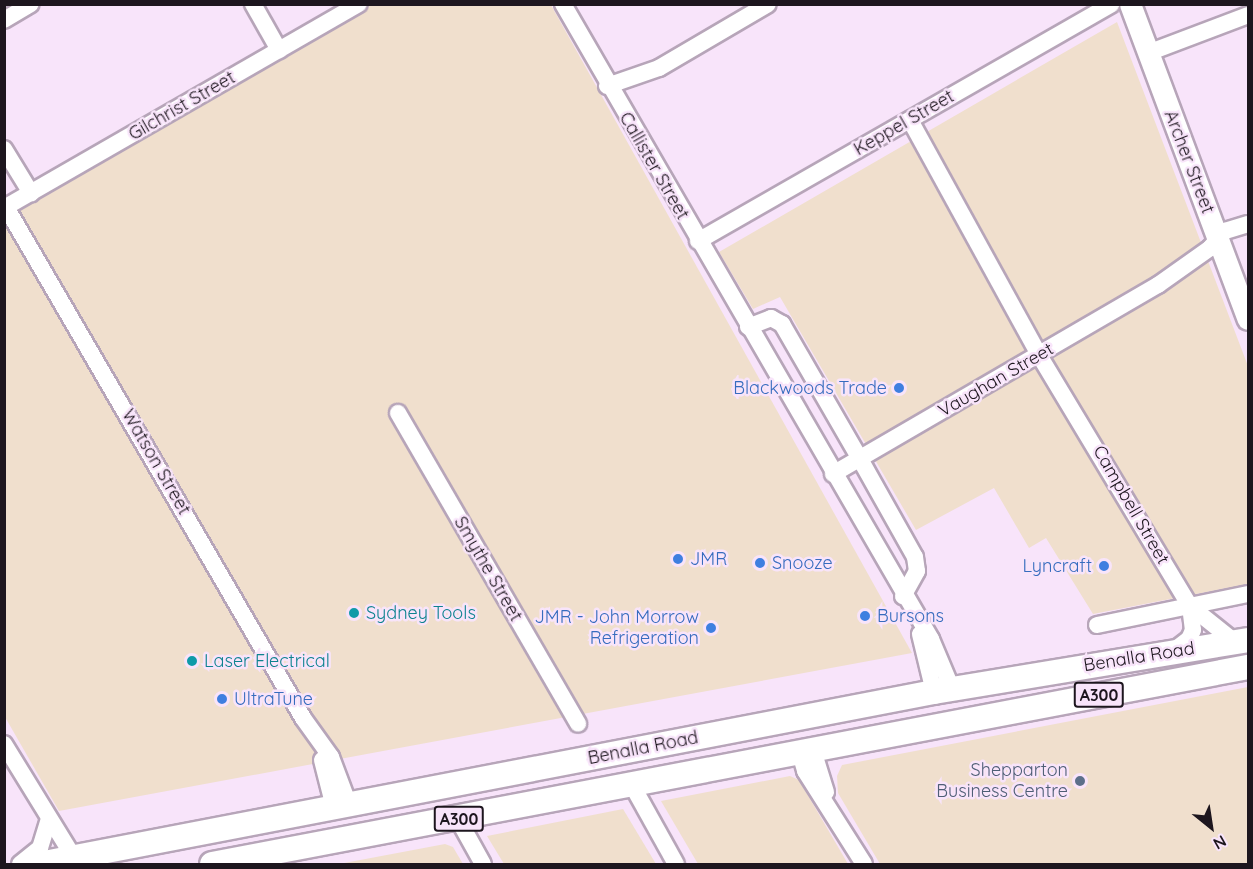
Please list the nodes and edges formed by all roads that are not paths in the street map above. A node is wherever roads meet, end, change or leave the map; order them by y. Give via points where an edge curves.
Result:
1 (31, 4) edge
2 (253, 4) edge
3 (359, 4) edge
4 (563, 4) edge
5 (768, 4) edge
6 (1111, 4) edge
7 (1130, 4) edge
8 (1248, 15) edge
9 (4, 20) edge
10 (279, 50) junction
11 (1148, 52) junction
12 (611, 92) junction
13 (910, 120) junction
14 (4, 149) edge
15 (31, 193) junction
16 (5, 207) edge
17 (1248, 224) edge
18 (1248, 231) edge
19 (698, 241) junction
20 (1220, 243) junction
21 (1248, 319) edge
22 (748, 327) junction
23 (1043, 353) junction
24 (398, 413) dead end
25 (860, 459) junction
26 (833, 474) junction
27 (1248, 594) edge
28 (906, 602) junction
29 (1190, 606) junction
30 (1097, 625) dead end
31 (1242, 641) edge
32 (1174, 652) junction
33 (1248, 667) edge
34 (1193, 677) junction
35 (943, 691) junction
36 (801, 718) junction
37 (578, 724) dead end
38 (950, 724) junction
39 (4, 744) edge
40 (806, 752) junction
41 (632, 785) junction
42 (389, 797) junction
43 (342, 806) junction
44 (458, 819) junction
45 (48, 821) junction
46 (404, 830) junction
47 (347, 841) junction
48 (74, 858) junction
49 (138, 858) edge
50 (20, 864) edge
51 (39, 864) edge
52 (212, 864) edge
53 (483, 864) edge
54 (676, 864) edge
55 (864, 864) edge

1 - 9 street
2 - 10 street
3 - 10 street, Gilchrist Street
4 - 12 street, Callister Street
5 - 12 street
6 - 13 street, Keppel Street
7 - 11 main road, Archer Street
8 - 11 street
10 - 15 street, Gilchrist Street
11 - 20 main road, Archer Street
12 - 19 street, Callister Street
13 - 19 street, Keppel Street
13 - 23 street, Campbell Street
14 - 15 street
15 - 16 street, Gilchrist Street
16 - 43 street, Watson Street via 303,718 331,757
17 - 20 street, Vaughan Street via 1224,231
18 - 20 street, Vaughan Street
19 - 22 street, Callister Street
20 - 21 main road, Archer Street
20 - 23 street, Vaughan Street
22 - 25 street via 771,318 782,324
22 - 26 street, Callister Street
23 - 25 street, Vaughan Street
23 - 29 street, Campbell Street
24 - 37 street, Smythe Street
25 - 26 street, Vaughan Street
25 - 28 street via 915,557 917,571
26 - 28 street, Callister Street
27 - 29 street
28 - 35 street, Callister Street via 939,654
29 - 30 street
29 - 31 street
29 - 32 street via 1194,621 1189,639
31 - 32 highway, Benalla Road / A300
32 - 34 highway via 1195,666
32 - 35 highway, Benalla Road / A300
33 - 34 highway, Benalla Road / A300
34 - 38 highway, Benalla Road / A300
35 - 36 highway, Benalla Road / A300
35 - 38 highway
36 - 40 highway
36 - 42 highway, Benalla Road / A300
38 - 40 highway, Benalla Road / A300
39 - 45 street
40 - 41 highway, Benalla Road / A300
40 - 55 street
41 - 44 highway, Benalla Road / A300
41 - 54 street
42 - 43 highway, Benalla Road / A300
42 - 46 highway
43 - 47 highway
43 - 49 highway, Benalla Road / A300
44 - 46 highway, Benalla Road / A300
44 - 53 street
45 - 48 street
45 - 50 street via 40,848
46 - 47 highway, Benalla Road / A300
47 - 52 highway, Benalla Road / A300
48 - 49 highway, Benalla Road / A300
48 - 51 highway, Benalla Road / A300

